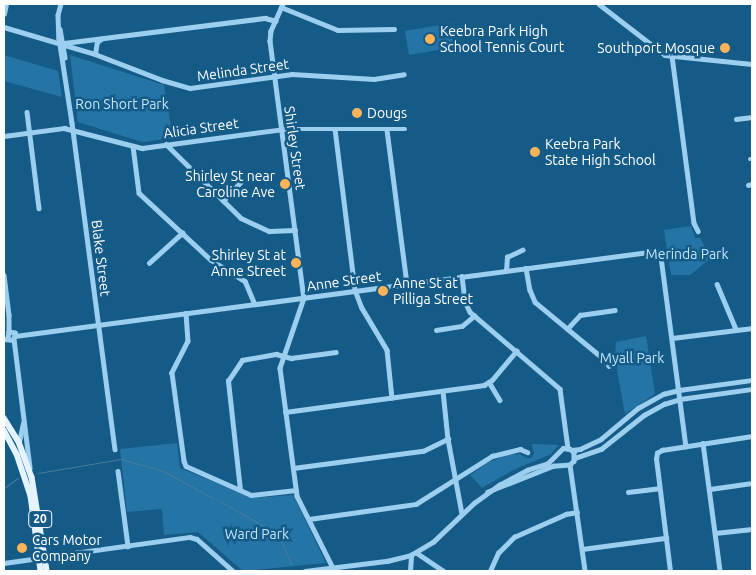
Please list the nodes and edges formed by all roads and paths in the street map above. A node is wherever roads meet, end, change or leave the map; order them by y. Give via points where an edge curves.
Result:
1 (6, 4) edge
2 (61, 4) edge
3 (599, 4) edge
4 (282, 5) edge
5 (4, 14) edge
6 (276, 20) junction
7 (4, 27) edge
8 (394, 29) dead end
9 (101, 39) junction
10 (62, 44) junction
11 (95, 54) junction
12 (672, 56) junction
13 (752, 64) edge
14 (404, 74) dead end
15 (274, 76) junction
16 (26, 112) dead end
17 (752, 116) edge
18 (736, 119) dead end
19 (73, 129) junction
20 (282, 129) junction
21 (335, 129) junction
22 (387, 130) junction
23 (405, 130) dead end
24 (29, 132) junction
25 (4, 136) edge
26 (166, 144) junction
27 (133, 146) junction
28 (242, 182) dead end
29 (223, 201) junction
30 (39, 208) dead end
31 (295, 230) junction
32 (698, 231) dead end
33 (182, 233) junction
34 (522, 250) dead end
35 (149, 263) dead end
36 (526, 268) junction
37 (506, 270) junction
38 (4, 275) edge
39 (462, 276) junction
40 (408, 283) junction
41 (717, 284) dead end
42 (355, 290) junction
43 (304, 298) junction
44 (255, 304) junction
45 (616, 310) dead end
46 (186, 313) junction
47 (474, 316) junction
48 (98, 324) junction
49 (752, 328) edge
50 (567, 329) junction
51 (436, 330) dead end
52 (736, 330) junction
53 (10, 336) edge
54 (672, 338) junction
55 (336, 352) dead end
56 (516, 352) junction
57 (282, 356) junction
58 (609, 366) dead end
59 (752, 380) edge
60 (490, 382) junction
61 (752, 389) edge
62 (678, 390) junction
63 (443, 391) junction
64 (392, 398) junction
65 (680, 399) junction
66 (500, 400) dead end
67 (285, 412) junction
68 (4, 418) edge
69 (23, 422) junction
70 (4, 430) edge
71 (752, 436) edge
72 (27, 438) junction
73 (448, 439) junction
74 (19, 442) junction
75 (703, 443) junction
76 (14, 446) junction
77 (686, 446) junction
78 (115, 449) dead end
79 (570, 449) junction
80 (527, 452) dead end
81 (557, 456) junction
82 (575, 458) junction
83 (562, 465) junction
84 (570, 465) junction
85 (30, 468) junction
86 (293, 468) junction
87 (118, 471) dead end
88 (456, 478) junction
89 (752, 483) edge
90 (659, 488) junction
91 (710, 489) junction
92 (240, 490) junction
93 (296, 490) junction
94 (488, 492) junction
95 (628, 492) dead end
96 (577, 512) junction
97 (462, 514) junction
98 (309, 519) junction
99 (752, 529) edge
100 (715, 533) junction
101 (666, 538) junction
102 (128, 546) junction
103 (582, 549) junction
104 (417, 552) junction
105 (411, 555) junction
106 (42, 558) junction
107 (4, 563) edge
108 (332, 569) edge
109 (41, 571) edge
110 (47, 571) edge
111 (233, 571) edge
112 (306, 571) edge
113 (410, 571) edge
114 (444, 571) edge
115 (490, 571) edge
116 (585, 571) edge
117 (670, 571) edge
118 (720, 571) edge

1 - 5 street
2 - 10 street, Blake Street via 58,18
3 - 12 street via 656,50
4 - 6 street, Shirley Street
4 - 8 street via 338,30
6 - 9 street via 265,18
6 - 15 street, Shirley Street via 270,38
7 - 10 street, Melinda Street
9 - 10 street
9 - 11 street via 97,42
10 - 11 street, Melinda Street
10 - 19 street, Blake Street
11 - 15 street, Melinda Street via 190,88
12 - 13 street
12 - 32 street via 694,222
14 - 15 street, Melinda Street via 374,79 300,74
15 - 20 street, Shirley Street
16 - 24 street
17 - 18 street
19 - 24 street, Alicia Street
19 - 27 street, Alicia Street
19 - 48 street, Blake Street
20 - 21 street, Alicia Street
20 - 26 street, Alicia Street
20 - 31 street, Shirley Street
21 - 22 street, Alicia Street
21 - 42 street
22 - 23 street, Alicia Street
22 - 40 street
24 - 25 street, Alicia Street
24 - 30 street
26 - 27 street, Alicia Street via 142,148
26 - 29 street
27 - 33 street via 139,193
28 - 29 street
29 - 31 street via 241,218 256,226 276,232
31 - 43 street, Shirley Street
33 - 35 street
33 - 44 street via 212,260 245,281
34 - 37 street via 507,257
36 - 37 street, Anne Street
36 - 50 street via 533,299
36 - 54 street, Anne Street via 658,252
37 - 39 street, Anne Street
38 - 53 street
39 - 40 street, Anne Street
39 - 47 street via 465,302
40 - 42 street, Anne Street
41 - 52 street
42 - 43 street, Anne Street
42 - 64 street via 387,350
43 - 44 street, Anne Street
43 - 57 street
44 - 46 street, Anne Street
45 - 50 street via 580,315
46 - 48 street, Anne Street
46 - 92 street via 188,340 172,373 184,461 190,468
47 - 51 street via 462,326
47 - 56 street
48 - 53 street, Anne Street
48 - 78 street, Blake Street
49 - 52 street
50 - 58 street
52 - 54 street
53 - 69 street
54 - 62 street
55 - 57 street via 291,358
56 - 60 street
56 - 79 street via 560,389
57 - 67 street via 280,368
57 - 92 street via 276,354 242,360 228,381
59 - 62 street
60 - 63 street
60 - 66 street
61 - 65 street
62 - 65 street
62 - 79 street via 643,404 601,439 580,449
63 - 64 street
63 - 73 street
64 - 67 street
65 - 77 street
65 - 82 street via 651,410 601,449
67 - 86 street
68 - 74 main road, 20
69 - 72 street
69 - 74 street
70 - 76 main road, 20
71 - 75 street
72 - 74 street
72 - 85 street
73 - 86 street via 423,451
73 - 88 street
74 - 76 street
74 - 85 main road, 20
75 - 77 street
75 - 91 street
76 - 106 main road, 20 via 32,506
77 - 90 street via 657,453
79 - 81 street via 560,449
79 - 82 street
80 - 88 street via 520,449 492,456
81 - 83 street
81 - 94 street via 548,463 507,479
82 - 84 street
83 - 84 street
83 - 94 street
84 - 96 street
85 - 106 main road, 20
86 - 93 street
87 - 102 street
88 - 97 street
88 - 98 street via 416,504
89 - 91 street
90 - 95 street
90 - 101 street
91 - 100 street
92 - 93 street via 255,495
93 - 98 street
94 - 97 street
96 - 103 street
96 - 115 street via 514,536 498,553
97 - 104 street via 433,542
98 - 108 street
99 - 100 street
100 - 118 street
101 - 103 street
101 - 117 street
102 - 106 street
102 - 111 street via 190,537 197,539
103 - 116 street
104 - 105 street
104 - 114 street
105 - 108 street
105 - 113 street
106 - 107 street
106 - 109 main road, 20
106 - 110 main road, 20
108 - 112 street

